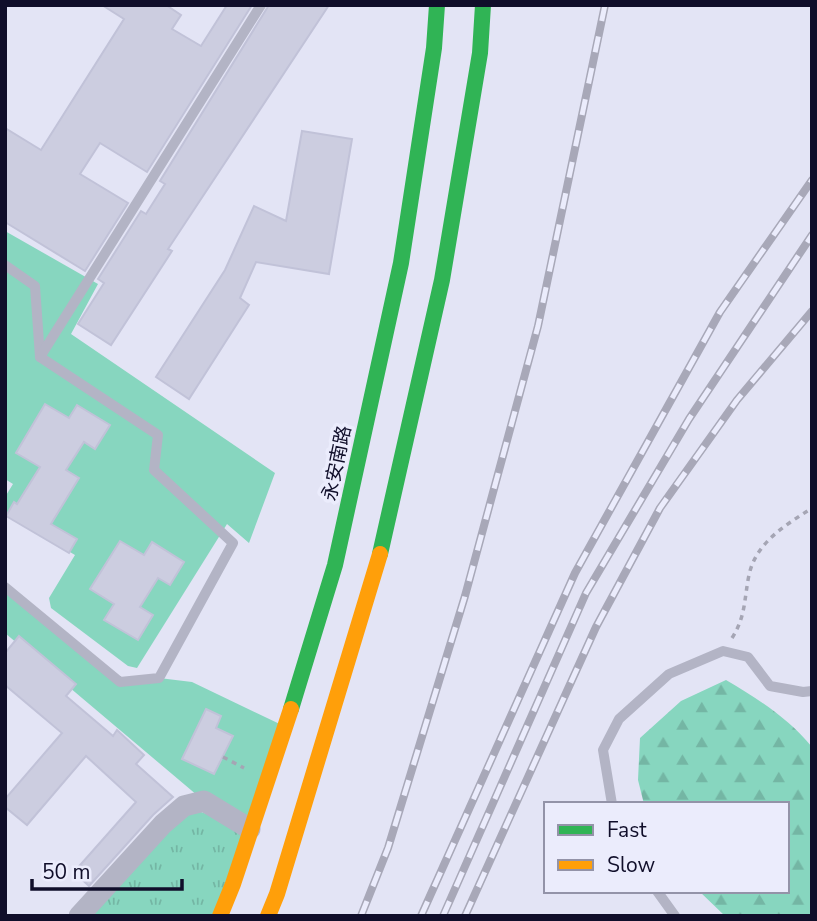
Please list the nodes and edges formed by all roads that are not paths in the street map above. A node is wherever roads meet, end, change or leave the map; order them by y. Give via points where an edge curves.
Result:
1 (261, 5) edge
2 (483, 5) edge
3 (434, 7) edge
4 (5, 265) edge
5 (40, 357) junction
6 (5, 587) edge
7 (812, 691) edge
8 (612, 802) edge
9 (250, 829) junction
10 (658, 893) edge
11 (79, 916) edge
12 (219, 916) edge
13 (268, 916) edge
14 (675, 916) edge

1 - 5 lane
2 - 13 main road via 480,53 442,280 423,340 375,575
3 - 9 main road, 永安南路 via 434,48 391,333 335,565
4 - 5 lane via 35,286
5 - 6 lane via 158,435 154,470 233,543 159,678 120,682
7 - 8 lane via 770,686 748,657 723,651 669,674 619,719 603,750
9 - 11 street via 204,801 184,806
9 - 12 main road, 永安南路
10 - 14 lane

